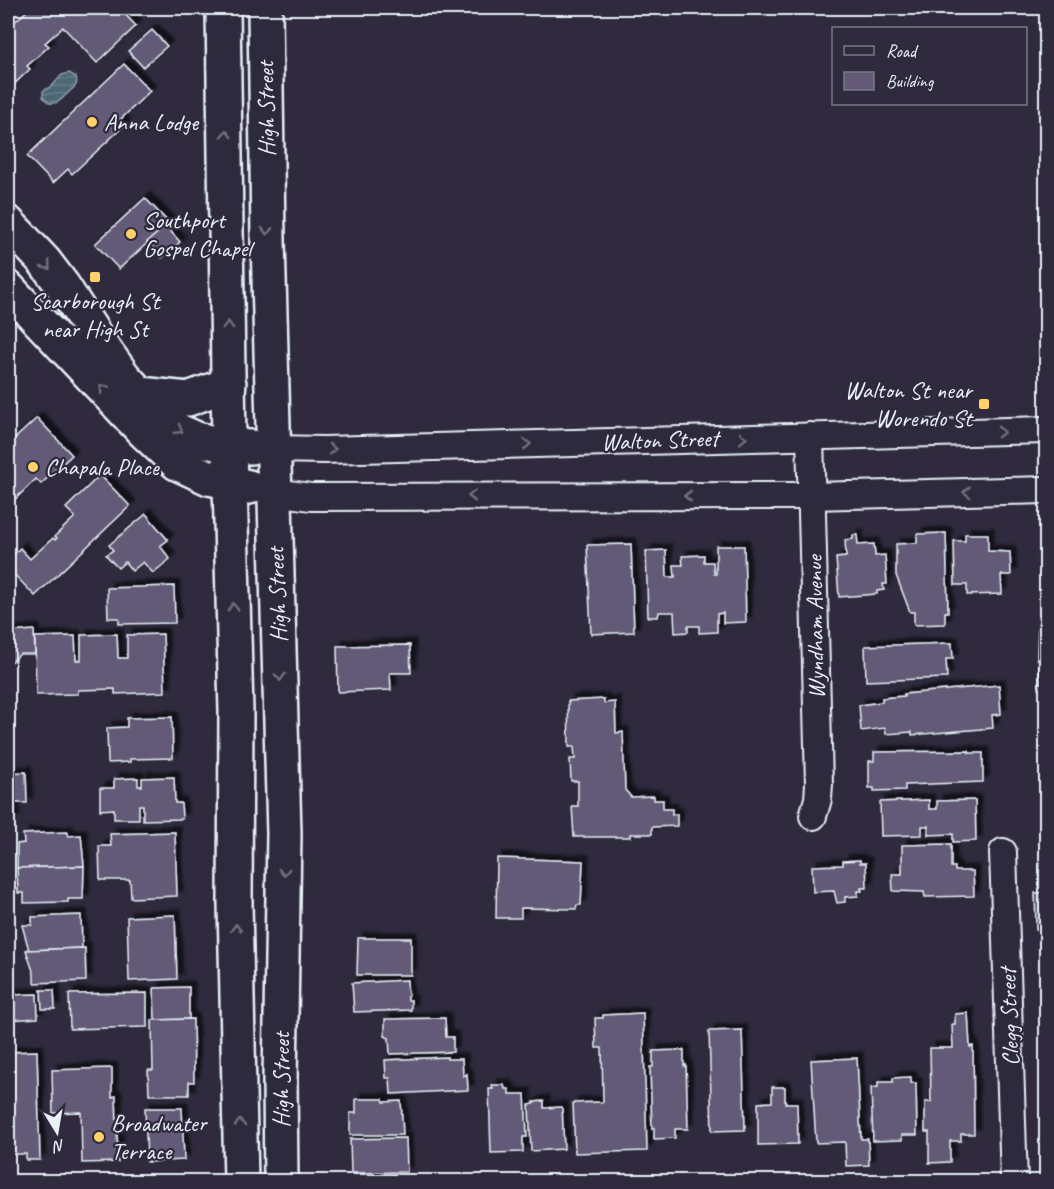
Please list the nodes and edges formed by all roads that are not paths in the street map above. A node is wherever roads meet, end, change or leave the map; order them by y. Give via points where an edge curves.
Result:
1 (223, 8) edge
2 (265, 8) edge
3 (8, 223) edge
4 (8, 288) edge
5 (229, 384) junction
6 (140, 394) junction
7 (1047, 430) edge
8 (810, 436) junction
9 (229, 446) junction
10 (273, 449) junction
11 (230, 483) junction
12 (1047, 490) edge
13 (274, 492) junction
14 (812, 496) junction
15 (813, 816) dead end
16 (1004, 852) dead end
17 (241, 1182) edge
18 (281, 1182) edge
19 (1014, 1182) edge

5 -> 1 main road, High Street
2 -> 10 main road, High Street
3 -> 6 main road via 44,261
11 -> 4 main road via 190,470 163,450
5 - 6 main road via 188,399
5 - 9 main road, High Street
6 -> 9 main road via 178,431 197,440
8 -> 7 street, Walton Street
10 -> 8 street, Walton Street
8 - 14 street, Wyndham Avenue
9 - 10 main road
9 - 11 main road, High Street
10 - 13 main road, High Street
11 - 13 main road
17 -> 11 main road, High Street via 235,894 237,711
12 -> 14 street
14 -> 13 street via 311,497
13 -> 18 main road, High Street via 284,834
14 - 15 street, Wyndham Avenue via 819,784
16 - 19 street, Clegg Street

